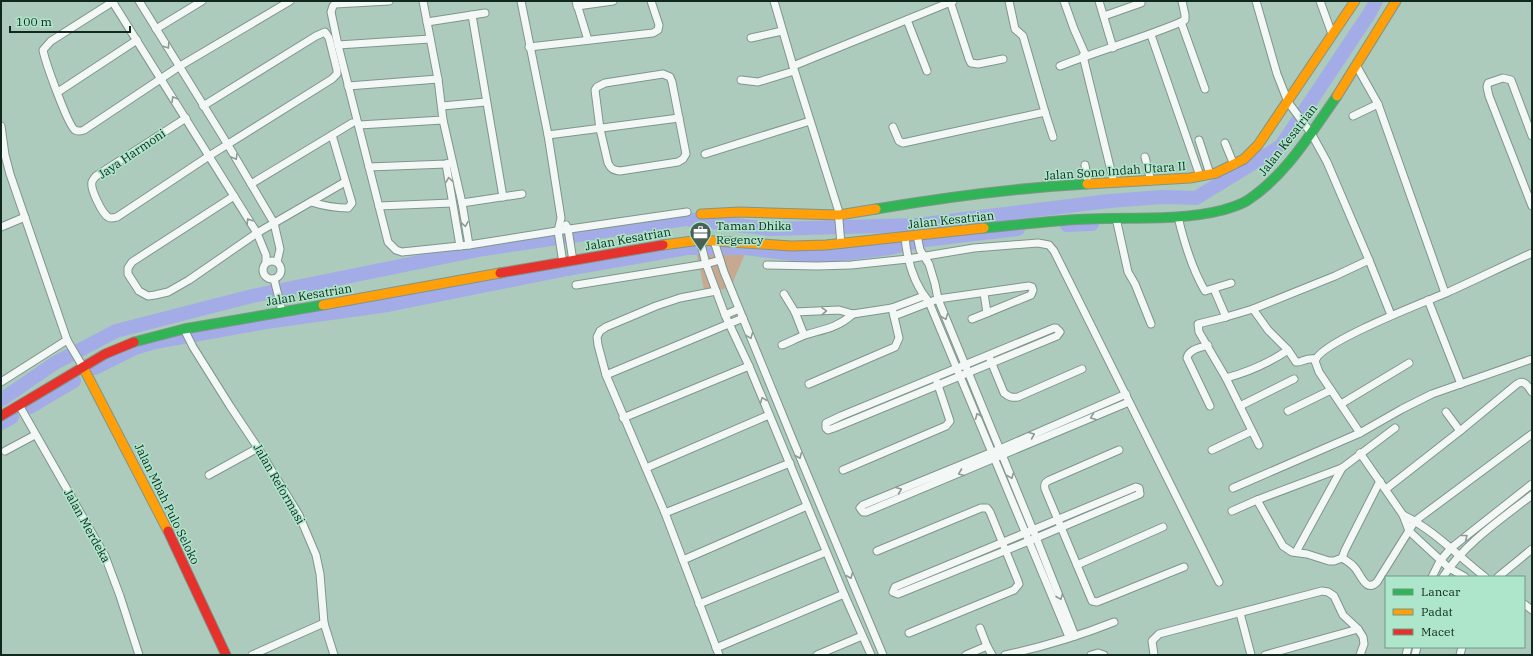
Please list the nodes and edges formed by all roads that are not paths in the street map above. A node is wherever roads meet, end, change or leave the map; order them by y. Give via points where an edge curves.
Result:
1 (113, 1) edge
2 (139, 1) edge
3 (202, 1) edge
4 (290, 1) edge
5 (389, 1) edge
6 (424, 1) edge
7 (521, 1) edge
8 (613, 1) edge
9 (651, 1) edge
10 (774, 1) edge
11 (951, 1) edge
12 (1009, 1) edge
13 (1064, 1) edge
14 (1099, 1) edge
15 (1182, 1) edge
16 (1256, 1) edge
17 (1320, 1) edge
18 (1355, 1) edge
19 (1396, 1) edge
20 (577, 3) edge
21 (1141, 3) dead end
22 (485, 13) dead end
23 (472, 15) junction
24 (1104, 16) junction
25 (907, 20) junction
26 (428, 22) junction
27 (1181, 22) junction
28 (156, 30) junction
29 (782, 31) junction
30 (1332, 34) junction
31 (1152, 35) junction
32 (751, 38) dead end
33 (430, 39) junction
34 (137, 40) junction
35 (588, 40) junction
36 (338, 45) junction
37 (529, 47) junction
38 (1113, 48) junction
39 (1084, 56) junction
40 (1003, 59) dead end
41 (1356, 65) junction
42 (180, 66) junction
43 (1060, 66) dead end
44 (793, 68) junction
45 (927, 71) dead end
46 (161, 78) junction
47 (438, 79) junction
48 (741, 80) dead end
49 (348, 86) junction
50 (1205, 89) dead end
51 (58, 92) junction
52 (486, 102) junction
53 (1289, 104) junction
54 (1378, 104) junction
55 (203, 106) junction
56 (442, 106) junction
57 (1045, 112) junction
58 (1353, 116) dead end
59 (186, 118) junction
60 (679, 118) junction
61 (444, 120) junction
62 (810, 121) junction
63 (355, 124) junction
64 (1, 126) edge
65 (894, 127) dead end
66 (600, 129) junction
67 (1311, 133) junction
68 (332, 135) junction
69 (548, 135) junction
70 (1532, 136) edge
71 (1053, 137) dead end
72 (1199, 140) dead end
73 (1225, 143) dead end
74 (228, 145) junction
75 (704, 154) dead end
76 (3, 156) edge
77 (209, 156) junction
78 (1145, 157) dead end
79 (449, 163) junction
80 (1085, 165) dead end
81 (1234, 165) junction
82 (369, 167) junction
83 (1210, 174) junction
84 (1200, 176) junction
85 (1151, 181) junction
86 (345, 182) junction
87 (1114, 182) junction
88 (251, 184) junction
89 (1088, 184) junction
90 (522, 194) dead end
91 (234, 196) junction
92 (503, 197) junction
93 (311, 202) junction
94 (452, 203) junction
95 (462, 203) junction
96 (378, 206) junction
97 (1532, 206) edge
98 (687, 212) dead end
99 (701, 214) dead end
100 (25, 217) junction
101 (1178, 217) junction
102 (561, 218) junction
103 (1116, 218) junction
104 (840, 219) junction
105 (274, 223) junction
106 (1, 227) edge
107 (569, 232) junction
108 (257, 233) junction
109 (558, 234) junction
110 (917, 236) junction
111 (905, 238) junction
112 (841, 241) junction
113 (714, 242) junction
114 (700, 243) junction
115 (469, 245) junction
116 (460, 246) junction
117 (1532, 253) edge
118 (719, 257) junction
119 (923, 257) junction
120 (573, 258) junction
121 (908, 259) junction
122 (562, 260) junction
123 (1369, 260) junction
124 (266, 262) junction
125 (277, 262) junction
126 (706, 264) junction
127 (767, 265) dead end
128 (274, 279) junction
129 (1231, 283) dead end
130 (576, 285) dead end
131 (1214, 289) junction
132 (716, 291) junction
133 (984, 293) junction
134 (1445, 293) junction
135 (784, 294) dead end
136 (924, 296) junction
137 (938, 299) junction
138 (1428, 300) junction
139 (930, 302) junction
140 (282, 308) junction
141 (892, 308) junction
142 (739, 309) junction
143 (1253, 309) junction
144 (795, 312) junction
145 (987, 313) junction
146 (853, 314) junction
147 (725, 315) junction
148 (1391, 315) junction
149 (894, 316) junction
150 (743, 318) junction
151 (1226, 318) junction
152 (972, 319) dead end
153 (729, 324) junction
154 (1151, 324) dead end
155 (185, 331) junction
156 (804, 335) junction
157 (69, 343) junction
158 (782, 345) dead end
159 (1208, 345) junction
160 (1288, 350) junction
161 (988, 355) junction
162 (1316, 359) junction
163 (1532, 359) edge
164 (1409, 362) dead end
165 (991, 363) junction
166 (749, 366) junction
167 (83, 367) junction
168 (963, 368) junction
169 (1082, 369) dead end
170 (606, 375) junction
171 (961, 375) junction
172 (1226, 378) junction
173 (2, 379) edge
174 (1294, 379) dead end
175 (936, 381) junction
176 (809, 384) dead end
177 (1461, 384) junction
178 (1331, 390) junction
179 (1532, 392) edge
180 (1126, 394) junction
181 (1130, 402) junction
182 (869, 404) junction
183 (1341, 404) junction
184 (1210, 406) dead end
185 (1240, 406) junction
186 (22, 409) junction
187 (872, 412) junction
188 (1288, 412) dead end
189 (1446, 412) dead end
190 (1, 416) edge
191 (769, 416) junction
192 (623, 418) junction
193 (1059, 428) junction
194 (1395, 428) dead end
195 (1252, 431) junction
196 (1460, 431) junction
197 (1360, 433) junction
198 (790, 434) junction
199 (1532, 434) edge
200 (35, 435) junction
201 (778, 436) junction
202 (781, 443) junction
203 (1259, 445) dead end
204 (258, 448) junction
205 (1119, 450) dead end
206 (1212, 450) dead end
207 (4, 451) dead end
208 (1002, 452) junction
209 (1360, 453) junction
210 (994, 455) junction
211 (790, 463) junction
212 (646, 468) junction
213 (1342, 468) junction
214 (843, 470) dead end
215 (208, 476) dead end
216 (1380, 481) junction
217 (922, 484) junction
218 (1532, 484) edge
219 (1233, 488) dead end
220 (1386, 489) junction
221 (1532, 495) edge
222 (1113, 497) junction
223 (1257, 500) junction
224 (1508, 503) junction
225 (1116, 504) junction
226 (807, 506) junction
227 (1513, 510) junction
228 (1232, 511) dead end
229 (665, 512) junction
230 (1403, 515) junction
231 (826, 519) junction
232 (1415, 521) junction
233 (1059, 523) junction
234 (815, 524) junction
235 (1163, 527) dead end
236 (1034, 530) junction
237 (831, 531) junction
238 (1408, 531) junction
239 (1026, 533) junction
240 (820, 536) junction
241 (1036, 537) junction
242 (1029, 541) junction
243 (1001, 542) junction
244 (1451, 548) junction
245 (1532, 549) edge
246 (1005, 550) junction
247 (877, 551) dead end
248 (826, 552) junction
249 (1296, 552) junction
250 (1459, 555) junction
251 (1342, 558) junction
252 (683, 560) junction
253 (1440, 561) junction
254 (1078, 565) junction
255 (1184, 567) dead end
256 (939, 568) junction
257 (1448, 568) junction
258 (942, 576) junction
259 (1432, 576) edge
260 (1444, 576) edge
261 (1463, 576) edge
262 (1484, 576) edge
263 (1499, 576) edge
264 (1219, 582) dead end
265 (844, 594) junction
266 (699, 604) junction
267 (1240, 613) junction
268 (1114, 622) dead end
269 (324, 623) junction
270 (980, 628) dead end
271 (1358, 629) junction
272 (909, 633) dead end
273 (862, 636) junction
274 (1072, 637) junction
275 (987, 646) junction
276 (716, 648) junction
277 (139, 655) edge
278 (226, 655) edge
279 (252, 655) edge
280 (334, 655) edge
281 (719, 655) edge
282 (817, 655) edge
283 (871, 655) edge
284 (883, 655) edge
285 (966, 655) edge
286 (992, 655) edge
287 (1005, 655) edge
288 (1091, 655) edge
289 (1104, 655) edge
290 (1154, 655) edge
291 (1251, 655) edge
292 (1265, 655) edge
293 (1360, 655) edge

1 - 34 street
1 - 51 street via 43,50
2 - 28 street
3 - 28 street
4 - 42 street
5 - 36 street via 335,4 331,12
6 - 26 street
7 - 37 street
8 - 20 street
9 - 35 street via 659,25 656,32
10 - 29 street
11 - 25 street
11 - 40 street via 972,63
12 - 57 street via 1015,29 1022,36
13 - 39 street
14 - 24 street
15 - 27 street via 1185,20
16 - 53 street via 1277,74
17 - 30 street
18 - 30 street, Jalan Sono Indah Utara II
19 - 41 street, Jalan Kesatrian
20 - 35 street
21 - 24 street
22 - 23 street
23 - 26 street
23 - 52 street
24 - 38 street
25 - 44 street
25 - 45 street
26 - 33 street
27 - 31 street
27 - 50 street
28 -> 42 street
29 - 32 street
29 - 44 street
30 - 53 street, Jalan Sono Indah Utara II
31 - 38 street
31 - 84 street
33 - 36 street
33 - 47 street
34 - 46 street
34 - 51 street
35 - 37 street
36 - 49 street
37 - 69 street
38 - 39 street
39 - 43 street
39 - 87 street
41 - 54 street
41 - 67 street, Jalan Kesatrian
42 - 46 street
42 - 55 street
44 - 48 street via 758,82
44 - 62 street
46 - 51 street via 79,132 71,126
59 -> 46 street
47 - 49 street
47 - 56 street
49 - 63 street
52 - 56 street
52 - 92 street
53 - 67 street
53 - 81 street, Jalan Sono Indah Utara II via 1258,145
54 - 58 street
54 - 134 street
55 - 74 street
55 - 74 street via 316,36 325,32 329,38 337,74
56 - 61 street
57 - 65 street via 903,143 898,141
57 - 71 street
59 - 77 street
59 - 77 street, Jaya Harmoni via 96,176 92,188 104,213 112,219 117,217
60 - 66 street
60 - 66 street via 686,149 683,159 678,162 620,171 610,168
60 - 66 street via 672,82 670,77 663,74 605,83 596,87
61 - 63 street
61 - 79 street
62 - 75 street
62 - 104 street
63 - 68 street
63 - 82 street
64 - 76 street
66 - 69 street
67 - 101 street, Jalan Kesatrian via 1274,180 1247,201 1220,211
67 - 123 street via 1338,186
68 - 86 street
68 - 88 street
69 - 102 street
70 - 97 street via 1512,81 1503,78 1488,83 1489,96
72 - 83 street
73 - 81 street
74 - 77 street
74 -> 88 street
76 - 100 street
77 - 91 street
78 - 85 street
79 - 82 street
94 -> 79 street
79 - 95 street
80 - 89 street
81 - 83 street, Jalan Sono Indah Utara II
82 - 96 street
83 - 84 street, Jalan Sono Indah Utara II
84 - 85 street, Jalan Sono Indah Utara II
85 - 87 street, Jalan Sono Indah Utara II
86 - 93 street
86 - 93 street via 352,203 348,208 325,207
87 - 89 street, Jalan Sono Indah Utara II
88 - 105 street
89 - 104 street, Jalan Sono Indah Utara II via 1039,187 916,202
90 - 92 street
108 -> 91 street
91 - 108 street via 132,262 128,268 132,282 143,295 168,292
92 - 95 street
93 - 105 street
94 - 96 street
94 - 116 street
95 -> 115 street
96 - 116 street via 388,242 396,250 402,252
98 - 107 street
99 - 104 street, Jalan Sono Indah Utara II via 740,212
100 - 106 street
100 - 157 street
101 - 103 street, Jalan Kesatrian
101 - 131 street via 1184,240 1205,291
102 - 107 street
102 - 109 street
103 - 110 street, Jalan Kesatrian
103 - 154 street via 1128,272
104 - 112 street
105 - 108 street
105 - 125 street via 280,249
107 - 109 street
107 - 120 street
108 - 124 street via 266,255
109 - 115 street
109 - 122 street
110 - 111 street, Jalan Kesatrian
110 - 119 street
111 - 112 street, Jalan Kesatrian
111 - 121 street
112 - 113 street, Jalan Kesatrian via 791,246
113 - 114 street, Jalan Kesatrian
113 - 118 street
114 - 120 street, Jalan Kesatrian
114 - 126 street
115 - 116 street
117 - 134 street
118 - 126 street
118 - 142 street
119 - 121 street
119 - 137 street via 929,264
119 - 180 street via 974,248 1038,242 1048,244
120 - 122 street, Jalan Kesatrian
121 - 127 street via 851,265
121 - 136 street
122 - 140 street, Jalan Kesatrian via 396,292
123 - 143 street
123 - 148 street
124 - 125 street
124 - 128 street via 262,268 263,273 267,278
125 - 128 street via 281,271
126 - 130 street
126 - 132 street
128 - 140 street
129 - 131 street
131 - 151 street
132 - 147 street
132 - 170 street via 680,298 606,326 597,337
133 - 137 street
133 - 145 street
133 - 145 street via 1029,286 1033,290 1031,295
134 - 138 street
135 - 144 street
136 - 139 street
136 - 141 street
137 - 139 street
137 -> 168 street
138 - 148 street
138 - 177 street
139 - 149 street
139 - 168 street
140 - 155 street, Jalan Kesatrian
141 - 146 street
141 - 149 street
142 - 147 street
142 - 150 street
143 - 151 street
143 - 160 street via 1268,330
144 -> 146 street via 839,310
144 - 156 street
145 - 152 street
146 - 156 street via 843,323
147 - 153 street
148 - 162 street via 1337,342
149 - 176 street via 899,338 895,347
150 - 153 street
150 -> 198 street
151 - 159 street via 1198,324 1198,330
153 - 166 street
153 - 170 street
155 - 167 street, Jalan Kesatrian via 130,343 104,354
155 - 204 street, Jalan Reformasi
156 - 158 street
157 - 167 street
157 - 173 street
159 - 172 street
159 - 184 street via 1191,351 1187,358
160 - 162 street via 1297,363 1308,358
160 - 172 street via 1254,369
161 - 165 street
161 - 165 street via 1054,328 1060,332 1057,336
161 - 168 street
162 - 178 street via 1316,367
163 - 177 street
164 - 183 street
165 - 168 street
165 - 169 street via 1004,393 1013,398
191 -> 166 street
166 - 192 street
167 - 186 street, Jalan Kesatrian
167 - 278 street, Jalan Mbah Pulo Seloko via 166,527
168 - 171 street
168 - 175 street
168 - 208 street
170 - 192 street
171 - 175 street
210 -> 171 street
172 - 185 street
174 - 185 street
175 - 182 street
175 - 187 street
175 - 214 street via 950,421 946,426
177 - 197 street via 1420,400
178 - 183 street
178 - 188 street
179 - 196 street via 1524,383 1518,383
180 - 181 street
180 - 193 street
181 -> 193 street
181 - 264 street
182 - 187 street
182 - 187 street via 826,423 826,428 834,428
183 - 197 street
185 - 195 street
186 - 190 street, Jalan Kesatrian
186 - 200 street, Jalan Merdeka
189 - 196 street
191 - 201 street
191 - 212 street
192 - 212 street
193 - 208 street
194 - 209 street
195 - 203 street
195 - 206 street
196 - 220 street
197 - 219 street
198 - 201 street
198 - 202 street
198 -> 231 street
199 - 232 street
200 - 207 street
200 - 277 street, Jalan Merdeka via 105,556
201 - 202 street
202 - 211 street
204 - 215 street
204 - 269 street, Jalan Reformasi via 299,516 316,555
205 - 233 street via 1046,482 1045,489
208 - 210 street
208 -> 236 street
209 - 213 street
209 - 216 street
210 - 217 street
210 - 239 street
211 - 226 street
211 - 229 street
212 - 229 street
213 - 223 street
213 - 249 street
216 - 220 street
216 - 251 street
217 -> 217 street via 866,512 860,510 863,505
218 - 224 street
220 - 230 street
221 - 227 street
222 - 225 street
222 - 225 street via 1136,487 1140,490 1140,494
222 - 233 street
223 - 228 street
223 - 249 street via 1283,546
224 - 227 street
244 -> 224 street
225 - 233 street
226 - 234 street
226 - 252 street
227 - 250 street
229 - 252 street
230 - 232 street
230 - 238 street
231 - 234 street
231 - 237 street
232 - 238 street
232 - 244 street
233 - 236 street
233 - 241 street
233 - 254 street
234 - 240 street
235 - 254 street
236 - 239 street
236 - 241 street
237 - 240 street
237 -> 284 street
238 - 251 street via 1374,585 1367,586 1350,562
238 - 253 street
239 - 242 street
239 - 243 street
240 - 248 street
241 - 242 street
241 -> 274 street
242 - 246 street
242 - 274 street
243 - 246 street
243 - 247 street via 990,512 987,508 981,508
243 - 256 street
244 - 250 street
244 - 253 street
245 - 263 street
246 - 258 street
246 - 272 street via 1019,584 1014,590
248 - 265 street
248 - 266 street
249 - 251 street via 1329,561
250 - 257 street
250 - 262 street
252 - 266 street
253 - 257 street
253 - 259 street
254 - 255 street via 1090,598 1094,602
256 - 258 street
256 - 258 street via 895,587 893,592 898,594
257 - 260 street
257 - 261 street
265 - 273 street
265 - 276 street
266 - 276 street
267 - 271 street via 1322,591 1334,596 1343,615
267 - 290 street via 1159,634 1152,641
267 - 291 street
268 - 274 street
269 - 279 street
269 - 280 street, Jalan Reformasi
270 - 275 street
271 - 292 street
271 - 293 street via 1364,644
273 - 282 street
273 - 283 street
274 - 287 street
275 - 285 street
275 - 286 street
276 - 281 street
288 - 289 street

